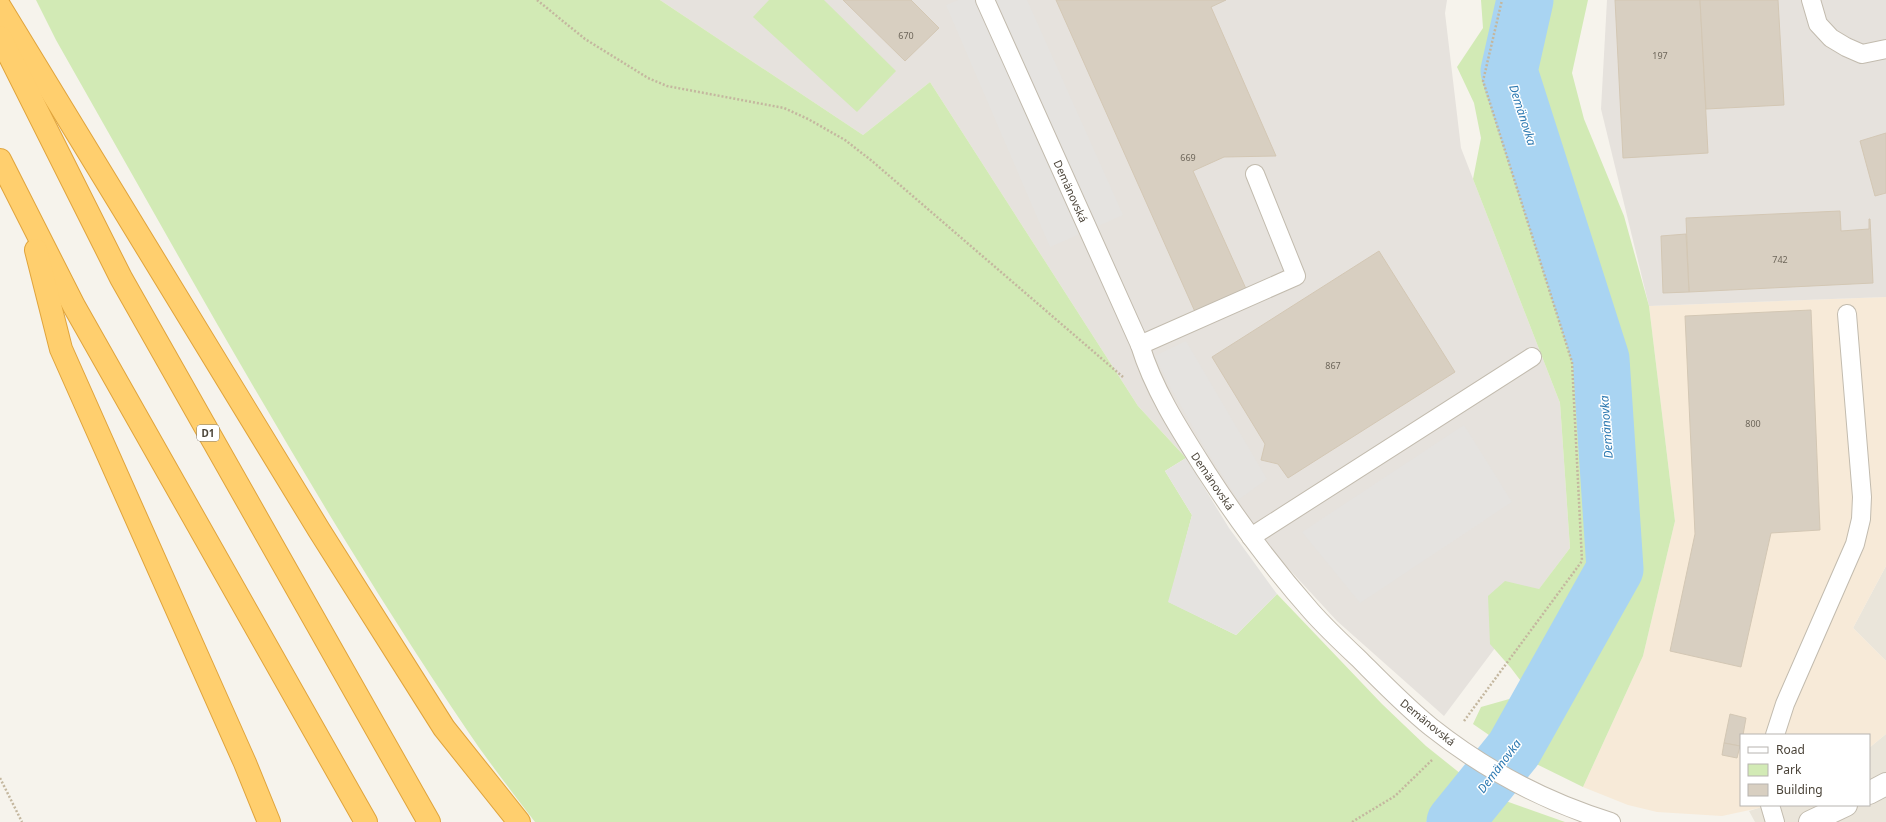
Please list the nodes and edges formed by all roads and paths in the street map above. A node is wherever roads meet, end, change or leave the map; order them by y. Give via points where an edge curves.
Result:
1 (537, 0) edge
2 (985, 0) edge
3 (1812, 0) edge
4 (0, 8) edge
5 (0, 38) edge
6 (1886, 49) edge
7 (0, 160) edge
8 (1255, 174) dead end
9 (26, 213) junction
10 (1847, 314) dead end
11 (1140, 345) junction
12 (1532, 357) dead end
13 (1126, 380) dead end
14 (1251, 537) junction
15 (1774, 734) edge
16 (1455, 744) junction
17 (0, 778) edge
18 (1886, 784) edge
19 (1870, 792) edge
20 (1770, 806) edge
21 (1844, 806) edge
22 (22, 822) edge
23 (269, 822) edge
24 (366, 822) edge
25 (429, 822) edge
26 (519, 822) edge
27 (1352, 822) edge
28 (1610, 822) edge
29 (1775, 822) edge
30 (1810, 822) edge

1 - 13 path via 585,39 648,78 667,86 784,108 845,140
2 - 11 lane, Demänovská
3 - 6 lane via 1818,24 1831,38 1846,48 1862,54
4 - 26 highway via 318,530 444,728
5 - 25 highway, D1 via 121,278
7 - 9 highway
8 - 11 lane via 1296,276
9 - 23 highway via 61,349
9 - 24 highway via 78,313
10 - 15 lane via 1862,497 1861,519 1855,544
11 - 14 lane, Demänovská via 1148,372 1180,430
12 - 14 lane
14 - 16 lane, Demänovská via 1312,613 1430,727
16 - 27 path via 1395,796
16 - 28 lane, Demänovská via 1510,780
17 - 22 path
18 - 19 street
20 - 29 lane
21 - 30 street

